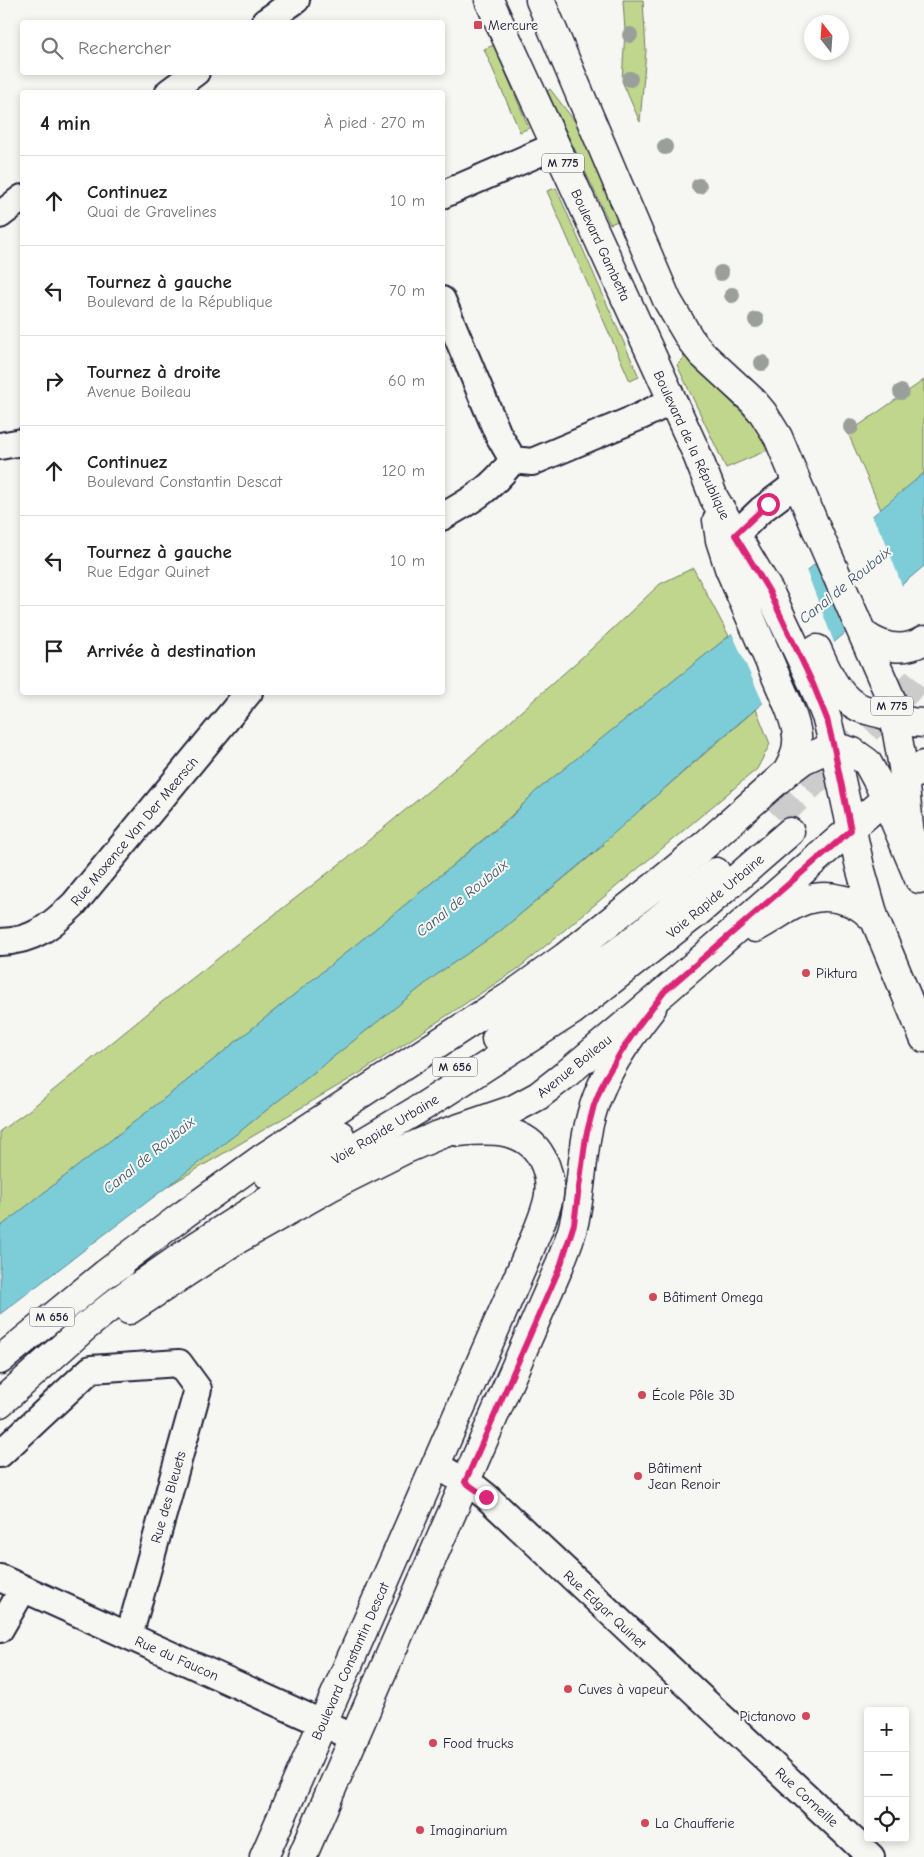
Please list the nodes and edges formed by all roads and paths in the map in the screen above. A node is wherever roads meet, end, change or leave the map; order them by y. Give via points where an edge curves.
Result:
1 (296, 0) edge
2 (489, 0) edge
3 (540, 0) edge
4 (268, 20) edge
5 (192, 75) edge
6 (172, 90) edge
7 (555, 146) junction
8 (445, 194) edge
9 (20, 200) edge
10 (0, 215) edge
11 (445, 307) edge
12 (638, 326) joint
13 (672, 401) junction
14 (20, 442) edge
15 (0, 446) edge
16 (513, 460) junction
17 (797, 483) junction
18 (714, 498) junction
19 (445, 515) edge
20 (735, 535) junction
21 (748, 573) junction
22 (863, 634) junction
23 (924, 640) edge
24 (821, 679) junction
25 (247, 695) edge
26 (895, 718) junction
27 (924, 723) edge
28 (834, 748) junction
29 (787, 772) junction
30 (905, 782) edge
31 (851, 830) junction
32 (921, 885) edge
33 (875, 920) junction
34 (0, 942) edge
35 (690, 969) junction
36 (665, 991) junction
37 (924, 1038) edge
38 (439, 1135) junction
39 (545, 1209) junction
40 (574, 1224) junction
41 (105, 1274) junction
42 (0, 1360) edge
43 (0, 1403) edge
44 (0, 1407) edge
45 (0, 1454) edge
46 (436, 1465) junction
47 (465, 1482) junction
48 (12, 1584) edge
49 (0, 1629) edge
50 (129, 1636) junction
51 (322, 1723) junction
52 (355, 1738) junction
53 (743, 1738) joint
54 (264, 1857) edge
55 (302, 1857) edge
56 (871, 1857) edge

1 - 4 street
2 - 7 main road, Boulevard Gambetta / M 775
3 - 17 main road, M 775 via 676,316 702,354 768,419
5 - 6 street
7 - 8 street
7 - 12 main road, Boulevard Gambetta / M 775
9 - 10 street
11 - 16 street via 498,434
12 - 13 main road, Boulevard de la République / M 775
13 - 16 street via 532,462
13 - 18 main road, Boulevard de la République / M 775
14 - 15 street
16 - 19 street via 498,480
17 - 20 street
17 - 22 main road, M 775
18 - 20 main road, Boulevard de la République / M 775
18 - 21 main road, M 775 via 720,540
20 - 21 main road, Boulevard de la République / M 775
21 - 24 main road, M 775 via 796,608 807,626
21 - 29 main road, M 775 via 798,738 796,753
22 - 23 main road via 893,647 910,646
22 - 26 main road, M 775 via 891,699
24 - 26 main road via 862,709
24 - 28 main road, M 775
25 - 34 street, Rue Maxence Van Der Meersch via 74,904 53,924 35,935 19,941
26 - 27 main road
26 - 30 main road, M 775
28 - 29 main road via 803,760
28 - 30 main road via 846,748 860,756 873,771
28 - 31 main road, M 775
29 - 41 main road via 706,844 565,957 262,1159
30 - 31 main road, Avenue Boileau
30 - 32 main road
31 - 33 main road, M 775
31 - 35 main road, Avenue Boileau
33 - 35 main road, M 775 via 865,909 851,902 834,897 813,897 788,908
33 - 37 main road, M 775
35 - 36 main road, Avenue Boileau
36 - 38 main road, Avenue Boileau via 538,1096 512,1110
36 - 40 main road via 618,1057 594,1105 586,1136
38 - 39 main road, Boulevard Constantin Descat via 500,1130 528,1140 539,1151 547,1167 550,1182
38 - 44 main road via 374,1163 231,1242 90,1336
39 - 40 street
39 - 46 main road, Boulevard Constantin Descat
40 - 47 main road via 560,1267
41 - 42 main road, Voie Rapide Urbaine / M 656
41 - 43 main road, Voie Rapide Urbaine / M 656 via 463,1062 626,946 727,863 783,825 698,912 572,1011 198,1245 119,1300
45 - 50 street, Rue des Bleuets via 91,1369 179,1363 198,1389
46 - 47 street
46 - 51 main road, Boulevard Constantin Descat
47 - 52 main road
47 - 53 street, Rue Edgar Quinet via 486,1497
48 - 49 street
48 - 50 street, Rue du Faucon
50 - 51 street, Rue du Faucon
51 - 52 street, Rue du Faucon
51 - 54 main road, Boulevard Constantin Descat
52 - 55 main road
53 - 56 street, Rue Corneille

